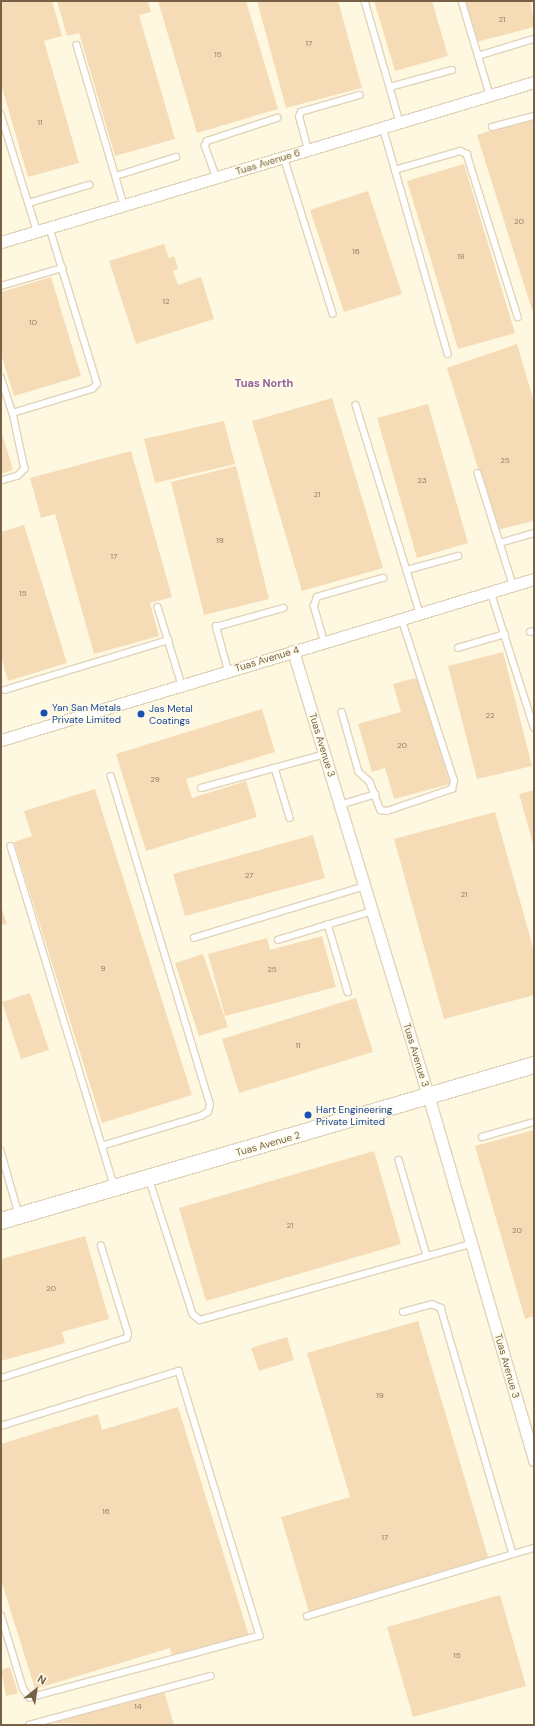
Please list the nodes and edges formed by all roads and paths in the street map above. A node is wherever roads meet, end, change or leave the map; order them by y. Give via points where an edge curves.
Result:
1 (365, 1) edge
2 (462, 1) edge
3 (534, 40) edge
4 (77, 46) dead end
5 (478, 56) junction
6 (452, 70) dead end
7 (534, 82) edge
8 (390, 87) junction
9 (360, 94) dead end
10 (490, 95) junction
11 (1, 114) edge
12 (534, 116) edge
13 (277, 118) dead end
14 (400, 122) junction
15 (383, 127) junction
16 (492, 127) dead end
17 (308, 150) junction
18 (176, 157) dead end
19 (284, 157) junction
20 (395, 170) junction
21 (116, 176) junction
22 (216, 177) junction
23 (89, 185) dead end
24 (29, 203) junction
25 (124, 204) junction
26 (49, 227) junction
27 (37, 230) junction
28 (1, 242) edge
29 (62, 268) junction
30 (1, 286) edge
31 (333, 313) dead end
32 (518, 317) dead end
33 (448, 354) dead end
34 (1, 377) edge
35 (356, 405) dead end
36 (13, 413) junction
37 (478, 473) dead end
38 (1, 481) edge
39 (534, 533) edge
40 (500, 543) junction
41 (458, 556) dead end
42 (406, 570) junction
43 (383, 578) dead end
44 (534, 579) edge
45 (513, 586) junction
46 (491, 592) junction
47 (158, 606) dead end
48 (283, 608) dead end
49 (420, 612) junction
50 (400, 618) junction
51 (505, 634) junction
52 (169, 640) junction
53 (324, 642) junction
54 (458, 648) dead end
55 (294, 651) junction
56 (228, 671) junction
57 (182, 685) junction
58 (5, 690) dead end
59 (342, 712) dead end
60 (534, 727) edge
61 (1, 740) edge
62 (325, 754) junction
63 (275, 768) junction
64 (111, 777) dead end
65 (201, 788) dead end
66 (375, 794) junction
67 (340, 805) junction
68 (290, 818) dead end
69 (11, 846) dead end
70 (365, 886) junction
71 (372, 911) junction
72 (328, 924) junction
73 (194, 938) dead end
74 (278, 940) dead end
75 (348, 992) dead end
76 (534, 1065) edge
77 (429, 1098) junction
78 (534, 1122) edge
79 (482, 1137) dead end
80 (102, 1146) junction
81 (1, 1151) edge
82 (2, 1158) edge
83 (399, 1160) dead end
84 (149, 1178) junction
85 (115, 1188) junction
86 (20, 1216) junction
87 (1, 1221) edge
88 (471, 1244) junction
89 (101, 1246) dead end
90 (427, 1256) junction
91 (403, 1312) dead end
92 (1, 1378) edge
93 (1, 1426) edge
94 (534, 1460) edge
95 (534, 1548) edge
96 (513, 1554) junction
97 (1, 1616) edge
98 (307, 1616) dead end
99 (210, 1676) dead end
100 (32, 1725) edge

1 - 8 lane
2 - 5 lane
3 - 5 lane
4 - 21 lane
5 - 10 lane
6 - 8 lane
7 - 10 street, Tuas Avenue 6
8 - 14 lane
9 - 17 lane via 301,112 299,117
10 - 14 street, Tuas Avenue 6
11 - 24 lane
12 - 16 lane
13 - 22 lane via 207,141 206,146
14 - 15 street, Tuas Avenue 6
15 - 17 street, Tuas Avenue 6
15 - 20 lane
17 - 19 street, Tuas Avenue 6
18 - 21 lane
19 - 22 street, Tuas Avenue 6
19 - 31 lane
20 - 32 lane via 460,151 467,154
20 - 33 lane
21 - 25 lane
22 - 25 street, Tuas Avenue 6
23 - 24 lane
24 - 27 lane
25 - 26 street, Tuas Avenue 6
26 - 27 street, Tuas Avenue 6
26 - 29 lane
27 - 28 street, Tuas Avenue 6
29 - 30 lane
29 - 36 lane via 97,384 92,389
34 - 36 lane
35 - 42 lane
36 - 38 lane via 25,469 18,476
37 - 40 lane
39 - 40 lane
40 - 45 lane
41 - 42 lane
42 - 49 lane
43 - 53 lane via 317,597 314,606
44 - 45 street, Tuas Avenue 4
45 - 46 street, Tuas Avenue 4
46 - 49 street, Tuas Avenue 4
46 - 51 lane
47 - 52 lane
48 - 56 lane via 216,627
49 - 50 street, Tuas Avenue 4
50 - 53 street, Tuas Avenue 4
50 - 66 lane via 454,786 448,792 387,811 379,808
51 - 54 lane
51 - 60 lane
52 - 57 lane
52 - 58 lane
53 - 55 street, Tuas Avenue 4
55 - 56 street, Tuas Avenue 4
55 - 62 street, Tuas Avenue 3
56 - 57 street, Tuas Avenue 4
57 - 61 street, Tuas Avenue 4
59 - 66 lane via 360,772 370,782
62 - 63 lane
62 - 67 street, Tuas Avenue 3
63 - 65 lane
63 - 68 lane
64 - 80 lane via 210,1105 208,1112 201,1116
66 - 67 lane
67 - 70 street, Tuas Avenue 3
69 - 80 lane
70 - 71 street, Tuas Avenue 3
70 - 73 lane
71 - 72 lane
71 - 77 street, Tuas Avenue 3
72 - 74 lane
72 - 75 lane
76 - 77 street, Tuas Avenue 2
77 - 84 street, Tuas Avenue 2
77 - 88 street, Tuas Avenue 3
78 - 79 lane
80 - 85 lane
81 - 82 lane
82 - 86 lane
83 - 90 lane
84 - 85 street, Tuas Avenue 2
84 - 90 lane via 193,1314 200,1320
85 - 86 street, Tuas Avenue 2
86 - 87 street, Tuas Avenue 2
88 - 90 lane
88 - 94 street, Tuas Avenue 3
89 - 92 lane via 128,1334 126,1338
91 - 96 lane via 432,1304 441,1308
93 - 97 lane via 179,1371 260,1636 30,1698 23,1689
95 - 96 lane
96 - 98 lane
99 - 100 lane

